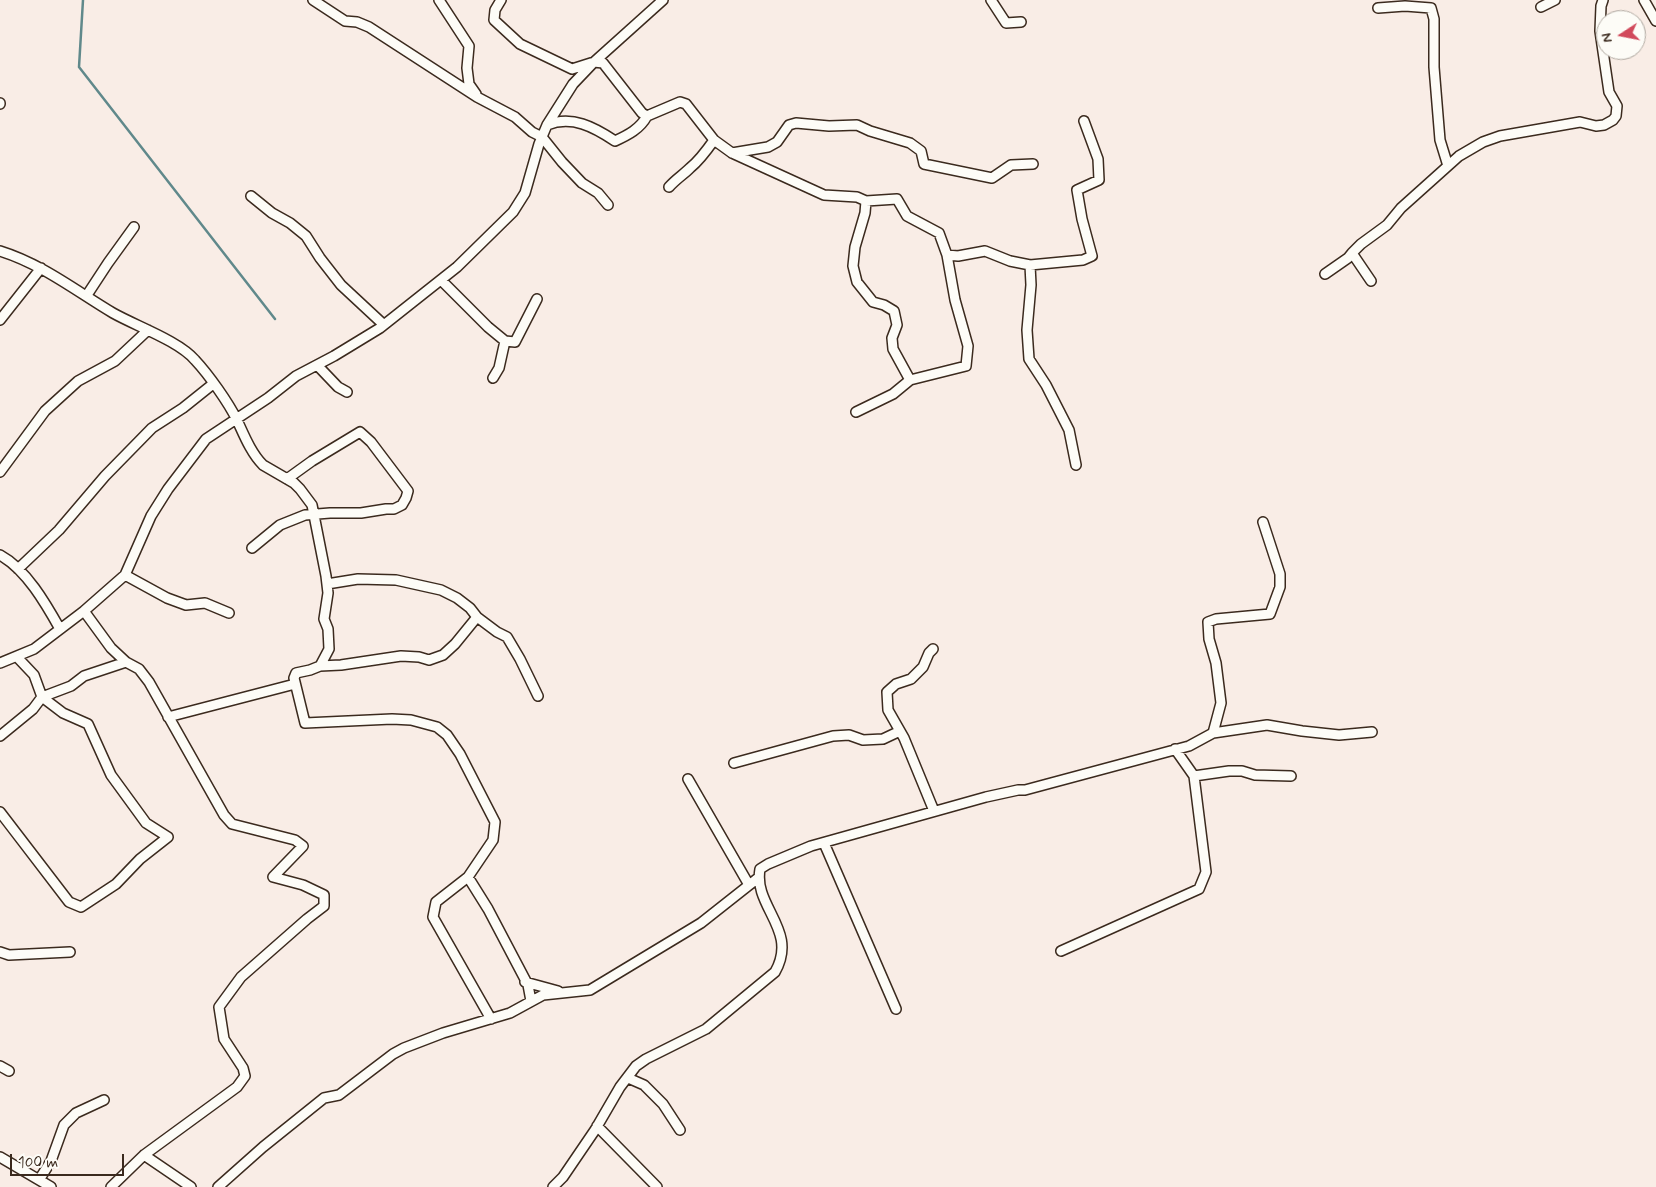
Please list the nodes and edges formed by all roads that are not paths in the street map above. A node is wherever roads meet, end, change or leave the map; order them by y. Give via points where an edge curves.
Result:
1 (313, 0) edge
2 (439, 0) edge
3 (501, 0) edge
4 (663, 0) edge
5 (991, 0) edge
6 (1555, 0) edge
7 (1603, 0) edge
8 (1644, 0) edge
9 (1433, 4) edge
10 (1378, 8) dead end
11 (1542, 8) dead end
12 (1656, 21) edge
13 (1022, 22) dead end
14 (594, 62) junction
15 (477, 97) junction
16 (647, 116) junction
17 (1084, 121) dead end
18 (547, 125) junction
19 (542, 137) junction
20 (714, 140) junction
21 (732, 153) junction
22 (1033, 164) dead end
23 (1448, 166) junction
24 (669, 187) dead end
25 (251, 196) dead end
26 (866, 202) junction
27 (608, 205) dead end
28 (134, 227) dead end
29 (0, 251) edge
30 (1352, 253) junction
31 (947, 255) junction
32 (1030, 265) junction
33 (41, 268) junction
34 (1325, 274) dead end
35 (441, 280) junction
36 (1371, 281) dead end
37 (87, 295) junction
38 (537, 299) dead end
39 (0, 320) edge
40 (384, 325) junction
41 (148, 330) junction
42 (504, 341) junction
43 (317, 365) junction
44 (493, 378) dead end
45 (910, 380) junction
46 (213, 384) junction
47 (347, 392) dead end
48 (856, 412) dead end
49 (236, 418) junction
50 (1076, 466) dead end
51 (0, 472) edge
52 (287, 479) junction
53 (314, 514) junction
54 (1263, 522) dead end
55 (252, 548) dead end
56 (0, 555) edge
57 (18, 570) junction
58 (125, 574) junction
59 (327, 584) junction
60 (84, 611) junction
61 (230, 613) dead end
62 (477, 617) junction
63 (60, 629) junction
64 (933, 649) dead end
65 (16, 657) junction
66 (126, 662) junction
67 (0, 663) edge
68 (320, 666) junction
69 (295, 684) junction
70 (538, 696) dead end
71 (42, 697) junction
72 (168, 717) junction
73 (900, 731) junction
74 (1372, 732) dead end
75 (1213, 733) junction
76 (0, 736) edge
77 (1175, 749) junction
78 (734, 763) dead end
79 (1194, 776) junction
80 (1291, 776) dead end
81 (688, 779) dead end
82 (934, 811) junction
83 (0, 812) edge
84 (824, 843) junction
85 (468, 877) junction
86 (758, 878) junction
87 (749, 885) junction
88 (1061, 951) dead end
89 (0, 952) edge
90 (70, 952) dead end
91 (525, 982) junction
92 (564, 993) junction
93 (531, 1001) junction
94 (896, 1009) dead end
95 (491, 1019) junction
96 (0, 1066) edge
97 (9, 1071) dead end
98 (628, 1078) junction
99 (104, 1100) dead end
100 (597, 1126) junction
101 (680, 1130) dead end
102 (144, 1155) junction
103 (0, 1157) edge
104 (43, 1184) edge
105 (111, 1187) edge
106 (191, 1187) edge
107 (218, 1187) edge
108 (553, 1187) edge
109 (657, 1187) edge

1 - 15 street via 345,21 369,27
2 - 15 street via 469,46 469,84
3 - 14 street via 494,20 520,44 572,69
4 - 14 street
5 - 13 street via 1006,23
6 - 11 street
7 - 23 street via 1600,31 1610,92 1617,106 1613,120 1604,125 1580,122 1489,139
8 - 12 street
9 - 10 street
9 - 23 street via 1440,140
14 - 16 street via 603,64 642,114
14 - 18 street via 573,84
15 - 19 street via 515,117
16 - 18 street via 640,126 615,141 574,120 558,120
16 - 20 street via 680,102 686,104
17 - 32 street via 1098,159 1099,173 1099,180 1077,190 1092,256 1083,260
18 - 19 street
19 - 27 street via 562,162
19 - 35 street via 526,193 513,212
20 - 21 street
20 - 24 street
21 - 22 street via 768,147 796,123 857,125 910,143 922,151 924,164 992,178 1011,165
21 - 26 street via 824,195 856,197
23 - 30 street via 1387,225
25 - 40 street via 306,236 342,285
26 - 31 street via 897,199 908,216 939,233
26 - 45 street via 855,247 853,266 856,282 873,302 894,311 897,325 892,338 893,349
28 - 37 street
29 - 33 street
30 - 34 street
30 - 36 street
31 - 32 street via 984,251
31 - 45 street via 968,346 966,366
32 - 50 street via 1027,330 1030,359 1069,430
33 - 37 street
33 - 39 street
35 - 40 street
35 - 42 street
37 - 41 street via 113,313
38 - 42 street via 515,342
40 - 43 street
41 - 46 street via 195,359
41 - 51 street via 116,361 78,381 45,411
42 - 44 street via 500,368
43 - 47 street
43 - 49 street
45 - 48 street via 892,394
46 - 49 street
46 - 57 street via 152,428
49 - 52 street via 259,461
49 - 58 street via 201,443 168,489 151,516
52 - 53 street via 300,488
52 - 53 street via 360,432 408,491 402,505 394,509
53 - 55 street via 280,525
53 - 59 street
54 - 75 street via 1280,574 1280,587 1270,614 1208,622 1221,703
56 - 57 street
57 - 63 street via 34,588
58 - 60 street
58 - 61 street via 167,598 186,605 205,603
59 - 62 street via 358,579 404,581 441,590 470,608
59 - 68 street via 324,619 329,649
60 - 63 street
60 - 66 street via 111,648
62 - 68 street via 443,655 429,660 401,656
62 - 70 street via 507,636
63 - 65 street via 34,649
64 - 73 street via 911,679 896,684 887,692 888,710
65 - 67 street
65 - 71 street via 34,675
66 - 71 street via 84,676 70,686
66 - 72 street via 149,682
68 - 69 street via 296,673
69 - 72 street
69 - 85 street via 305,723 411,720 437,727 447,736 460,754 495,822 493,840
71 - 76 street via 33,709
71 - 83 street via 63,713 88,724 111,775 146,823 168,837 116,884 81,907 69,902
72 - 102 street via 232,824 295,840 303,846 274,877 324,895 324,906 241,977 219,1007 224,1039 245,1076 237,1087
73 - 78 street via 882,738 863,740 849,735 833,736
73 - 82 street
74 - 75 street via 1339,735 1266,725
75 - 77 street via 1189,746
77 - 79 street
77 - 82 street
79 - 80 street via 1228,770
79 - 88 street via 1206,872 1199,889
81 - 87 street
82 - 84 street
84 - 86 street via 768,864 760,869
84 - 94 street
85 - 91 street
85 - 95 street via 436,902 433,917
86 - 87 street
86 - 98 street via 782,938 783,952 775,972 706,1029 646,1059
87 - 92 street via 701,923 590,990
89 - 90 street via 9,955
91 - 92 street
91 - 93 street
92 - 93 street via 543,995
93 - 95 street
95 - 107 street via 393,1054 339,1095 324,1098
96 - 97 street
98 - 100 street
98 - 101 street via 644,1085 663,1104
99 - 104 street via 76,1113 64,1125
100 - 108 street
100 - 109 street
102 - 105 street
102 - 106 street
103 - 104 street

